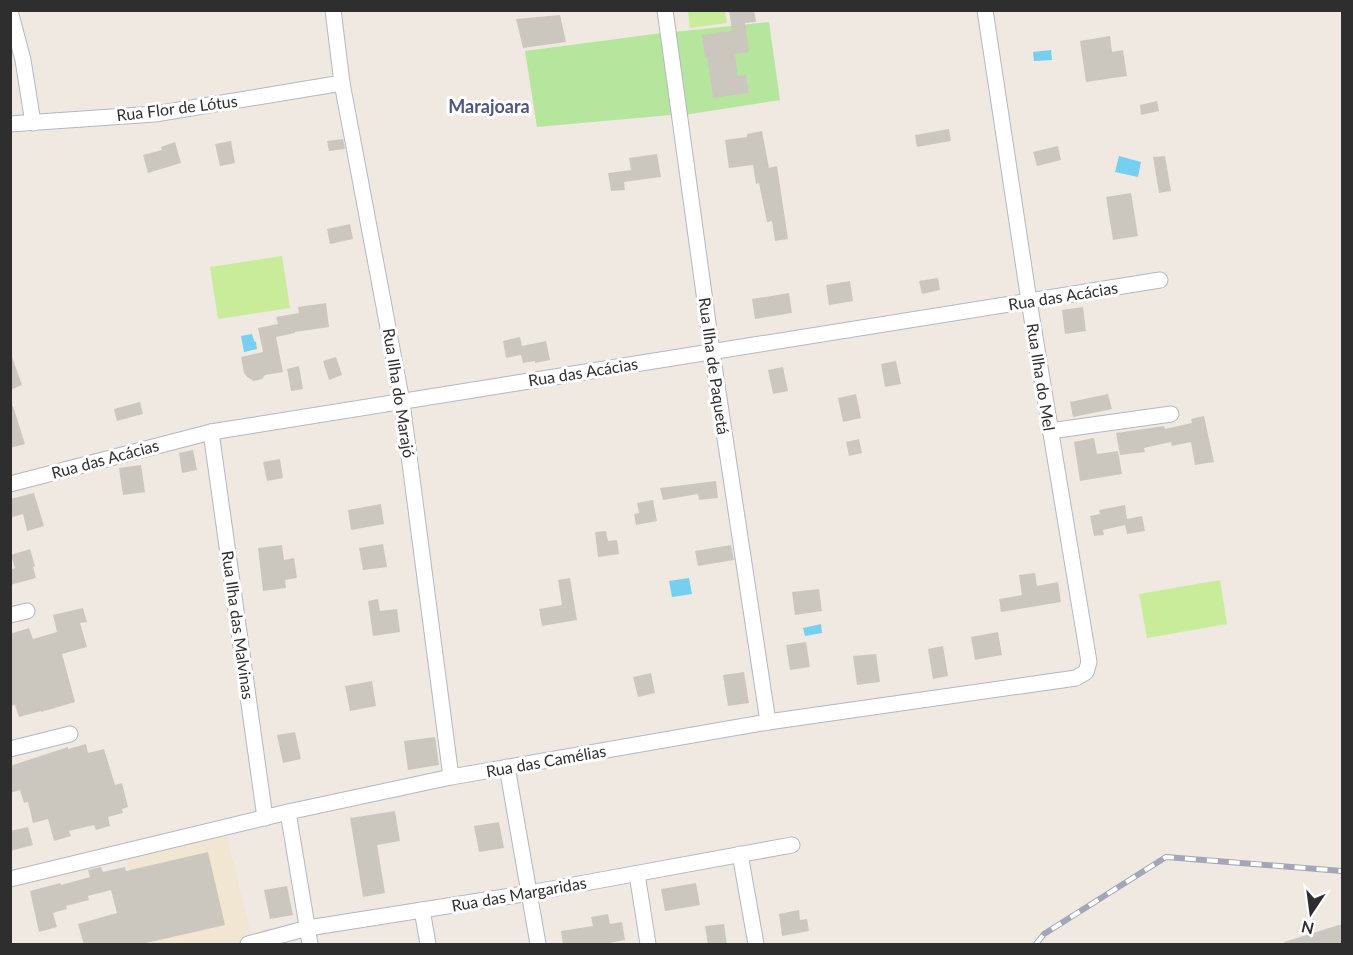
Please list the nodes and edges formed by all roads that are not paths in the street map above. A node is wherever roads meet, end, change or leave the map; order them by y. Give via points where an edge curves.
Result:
1 (333, 10) edge
2 (665, 10) edge
3 (985, 10) edge
4 (10, 11) edge
5 (342, 83) junction
6 (33, 123) junction
7 (10, 124) edge
8 (1160, 280) dead end
9 (1029, 301) junction
10 (712, 351) junction
11 (402, 402) junction
12 (1171, 414) dead end
13 (1050, 431) junction
14 (211, 432) junction
15 (10, 484) edge
16 (27, 610) dead end
17 (10, 615) edge
18 (1086, 672) joint
19 (768, 722) junction
20 (70, 734) dead end
21 (10, 749) edge
22 (507, 767) junction
23 (451, 777) junction
24 (288, 812) junction
25 (265, 818) junction
26 (792, 845) dead end
27 (740, 854) junction
28 (637, 874) junction
29 (10, 879) edge
30 (530, 893) junction
31 (422, 910) junction
32 (308, 928) junction
33 (248, 945) edge
34 (310, 945) edge
35 (428, 945) edge
36 (538, 945) edge
37 (648, 945) edge
38 (756, 945) edge

1 - 5 street, Rua Ilha do Marajó
2 - 10 street, Rua Ilha de Paquetá
3 - 9 street, Rua Ilha do Mel
4 - 6 street
5 - 6 street, Rua Flor de Lótus via 155,114
5 - 11 street, Rua Ilha do Marajó
6 - 7 street, Rua Flor de Lótus
8 - 9 street, Rua das Acácias
9 - 10 street, Rua das Acácias
9 - 13 street, Rua Ilha do Mel
10 - 11 street, Rua das Acácias
10 - 19 street, Rua Ilha de Paquetá
11 - 14 street, Rua das Acácias
11 - 23 street, Rua Ilha do Marajó
12 - 13 street
13 - 18 street, Rua Ilha do Mel via 1089,662
14 - 15 street, Rua das Acácias
14 - 25 street, Rua Ilha das Malvinas
16 - 17 street
18 - 19 street, Rua das Camélias via 1077,678
19 - 22 street, Rua das Camélias
20 - 21 street
22 - 23 street, Rua das Camélias
22 - 30 street
23 - 24 street, Rua das Camélias
24 - 25 street, Rua das Camélias
24 - 32 street
25 - 29 street, Rua das Camélias
26 - 27 street, Rua das Margaridas
27 - 28 street, Rua das Margaridas
27 - 38 street
28 - 30 street, Rua das Margaridas
28 - 37 street
30 - 31 street, Rua das Margaridas
30 - 36 street
31 - 32 street, Rua das Margaridas
31 - 35 street
32 - 33 street, Rua das Margaridas
32 - 34 street

